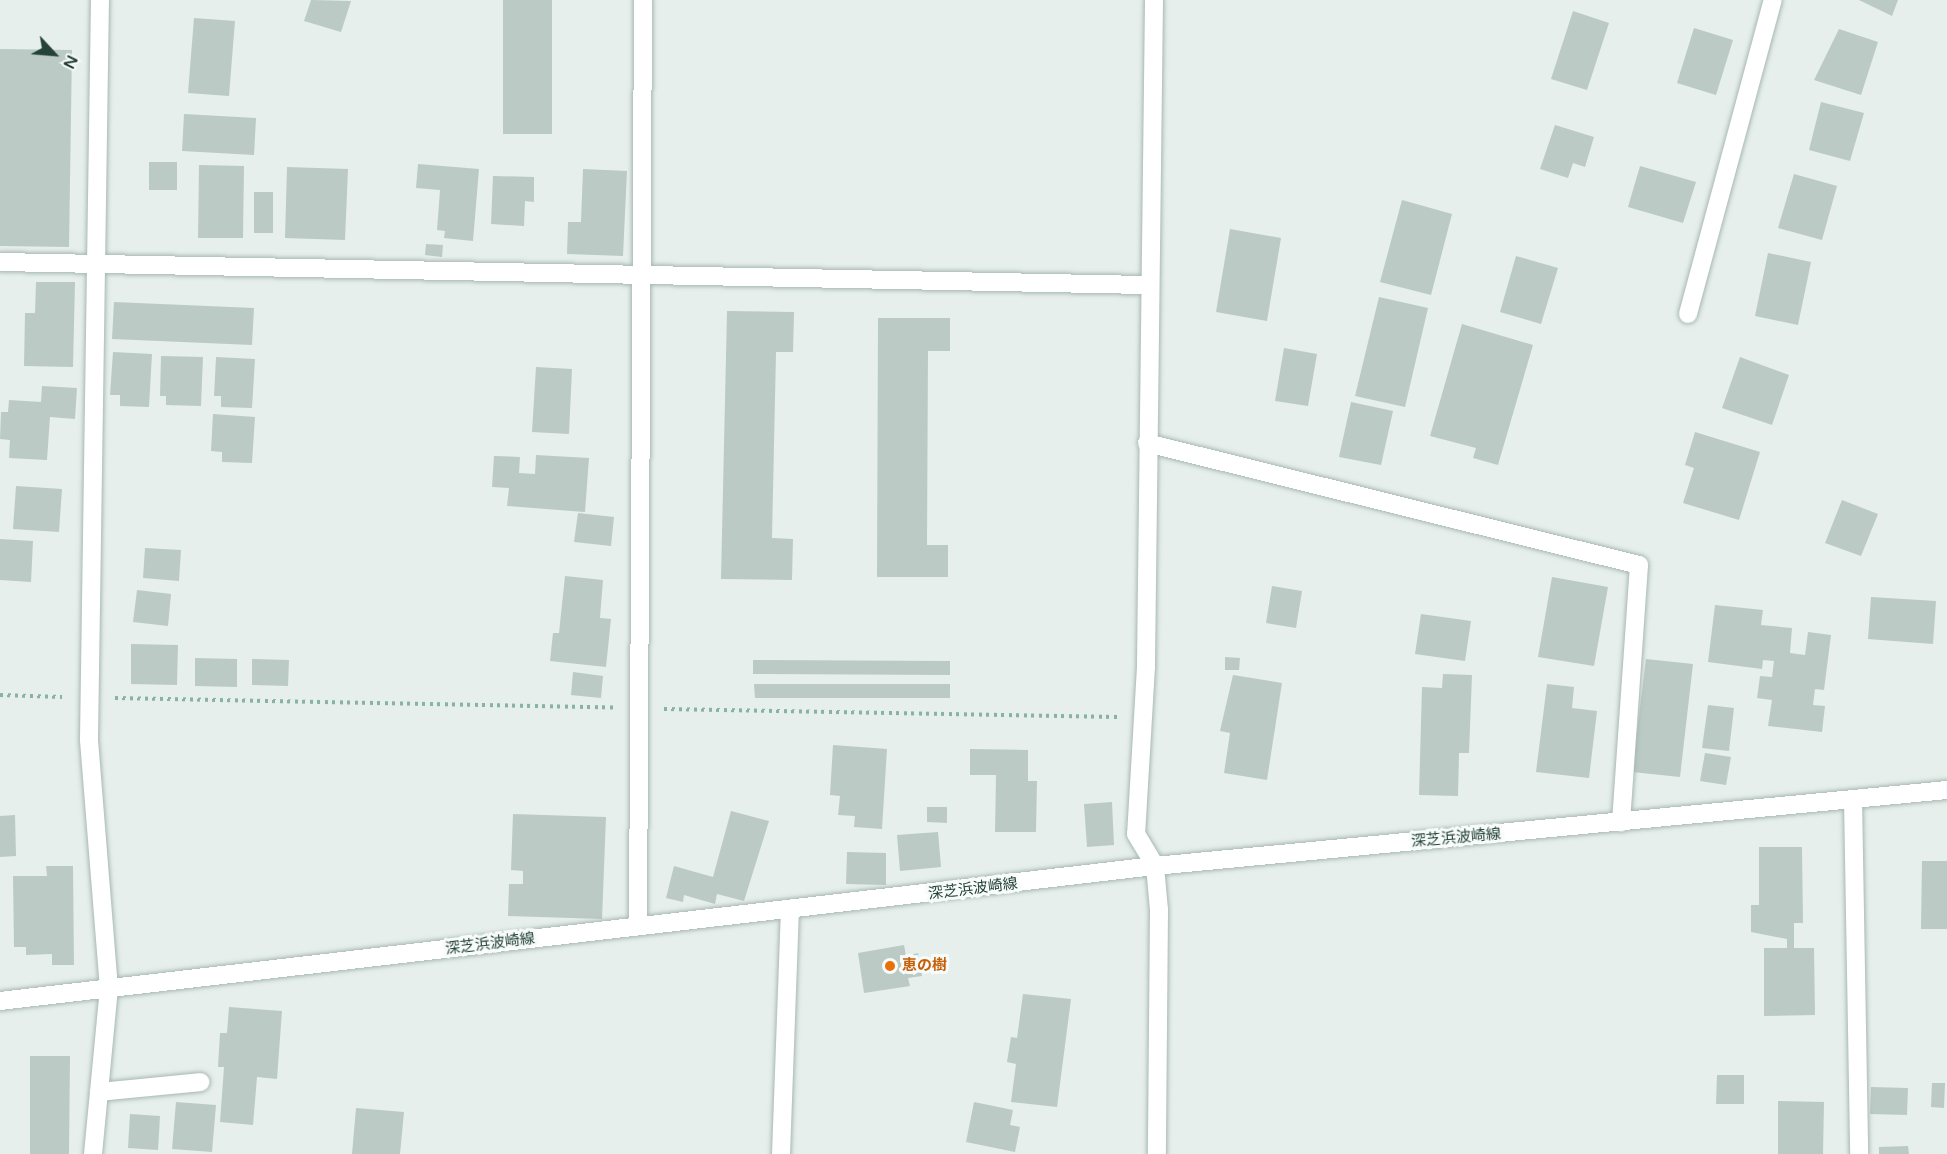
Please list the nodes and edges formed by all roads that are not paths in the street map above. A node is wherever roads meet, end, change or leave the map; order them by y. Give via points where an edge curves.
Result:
1 (100, 0) edge
2 (643, 0) edge
3 (1154, 0) edge
4 (1773, 0) edge
5 (0, 262) edge
6 (93, 264) junction
7 (641, 276) junction
8 (1149, 285) junction
9 (1688, 314) dead end
10 (1147, 443) junction
11 (1947, 790) edge
12 (1853, 800) junction
13 (1621, 822) junction
14 (1155, 866) junction
15 (789, 911) junction
16 (638, 926) junction
17 (109, 989) junction
18 (0, 1001) edge
19 (201, 1082) dead end
20 (99, 1092) junction
21 (93, 1154) edge
22 (781, 1154) edge
23 (1157, 1154) edge
24 (1858, 1154) edge

1 - 6 street
2 - 7 street
3 - 8 street
4 - 9 street
5 - 6 street
6 - 7 street
6 - 17 street via 90,697
7 - 8 street
7 - 16 street via 636,708
8 - 10 street
10 - 13 street via 1639,566
10 - 14 street via 1143,717 1136,834
11 - 12 street, 深芝浜波崎線
12 - 13 street, 深芝浜波崎線
12 - 24 street
13 - 14 street, 深芝浜波崎線
14 - 15 street, 深芝浜波崎線
14 - 23 street
15 - 16 street, 深芝浜波崎線
15 - 22 street
16 - 17 street, 深芝浜波崎線
17 - 18 street, 深芝浜波崎線
17 - 20 street
19 - 20 street
20 - 21 street

